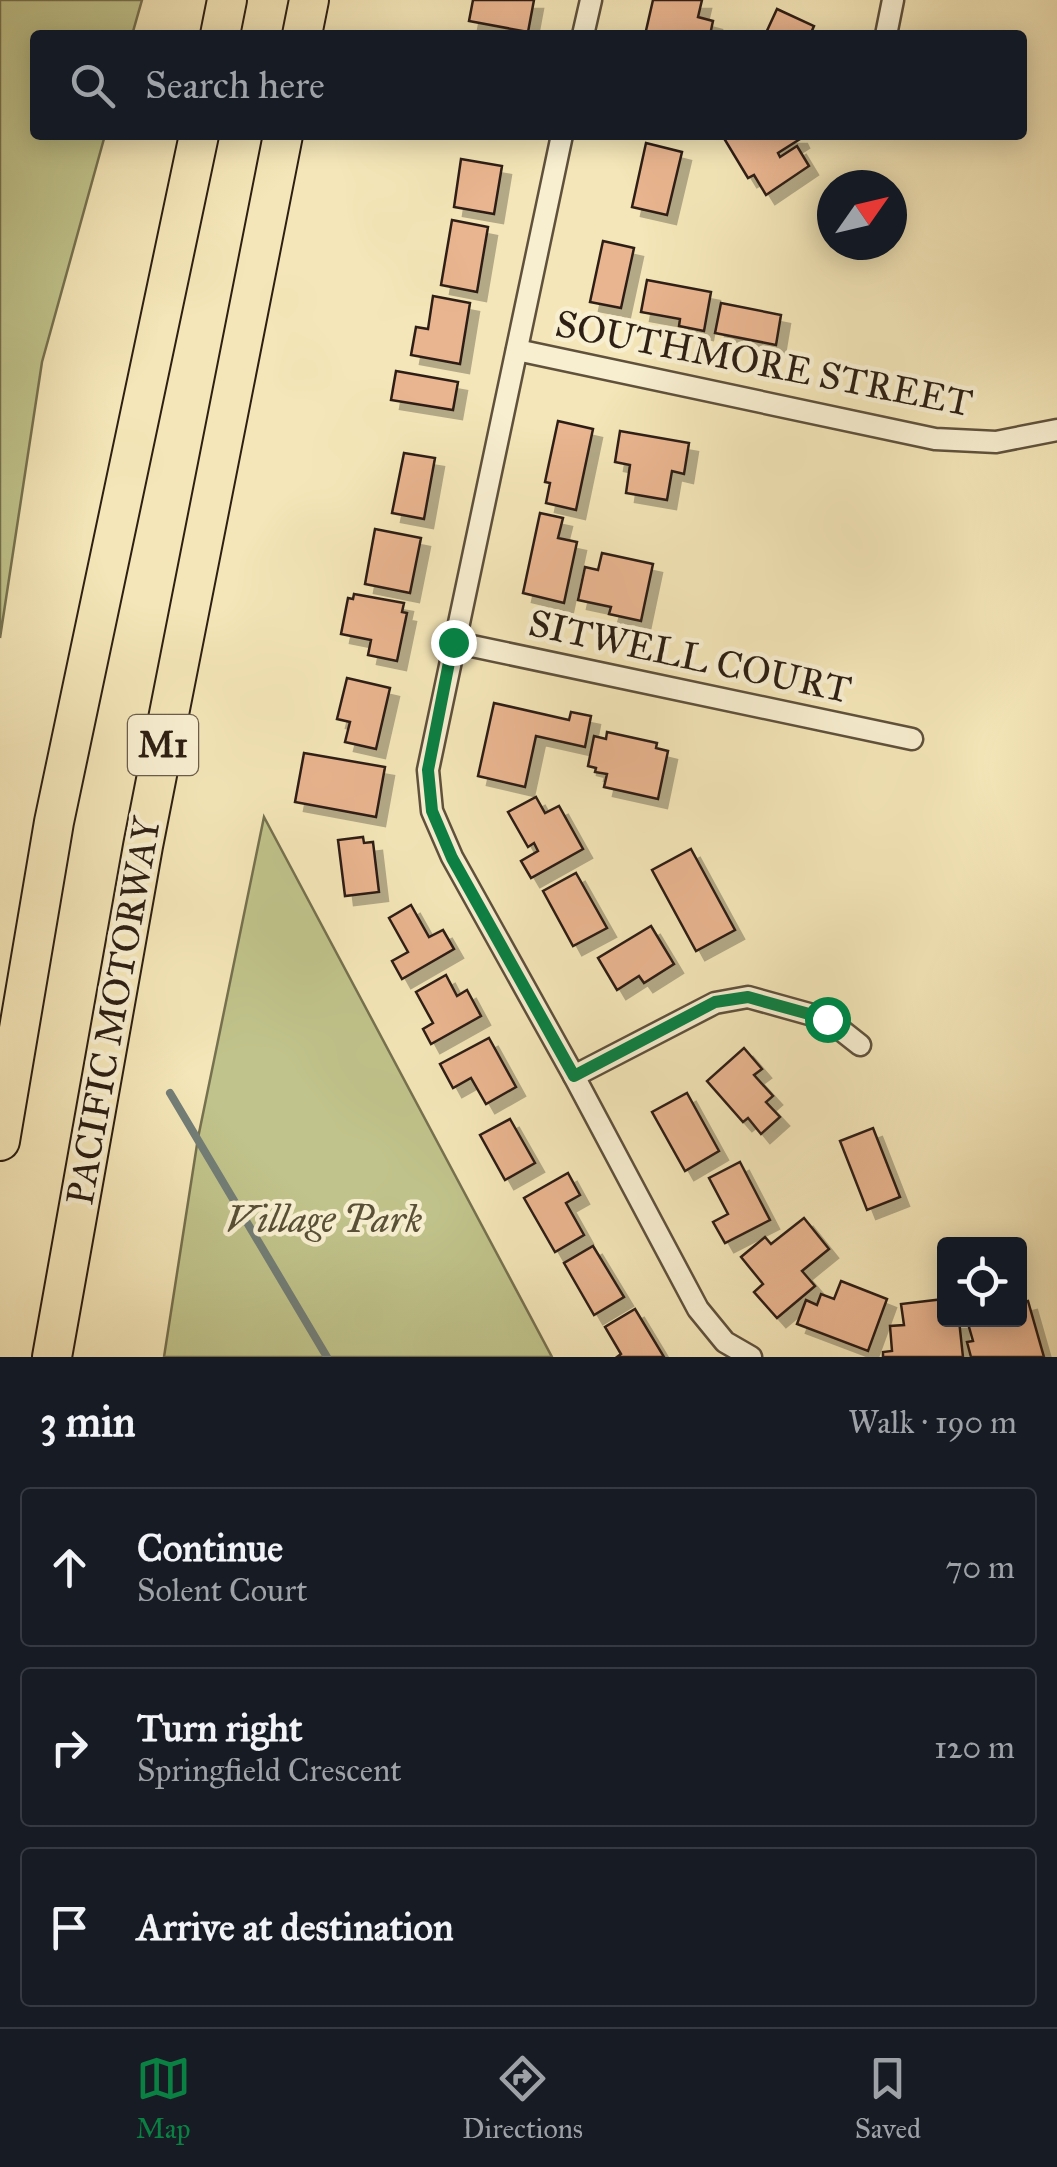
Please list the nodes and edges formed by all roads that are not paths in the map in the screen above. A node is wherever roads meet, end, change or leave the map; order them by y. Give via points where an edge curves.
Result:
1 (227, 0) edge
2 (309, 0) edge
3 (590, 0) edge
4 (893, 0) edge
5 (221, 30) edge
6 (303, 30) edge
7 (584, 30) edge
8 (887, 30) edge
9 (198, 140) edge
10 (282, 140) edge
11 (561, 140) edge
12 (518, 350) junction
13 (1057, 430) edge
14 (453, 642) junction
15 (912, 739) dead end
16 (860, 1045) dead end
17 (574, 1076) junction
18 (0, 1140) edge
19 (52, 1357) edge
20 (751, 1357) edge

1 - 5 highway
2 - 6 highway
3 - 7 street
4 - 8 street
9 - 18 highway, M1 via 54,822
10 - 19 highway, PACIFIC MOTORWAY / M1 via 143,846
11 - 12 street
12 - 13 street, SOUTHMORE STREET via 935,439 996,442
12 - 14 street
14 - 15 street, SITWELL COURT
14 - 17 street via 428,770 432,811
16 - 17 street via 827,1019 748,997 715,1002
17 - 20 street via 698,1308 725,1342

